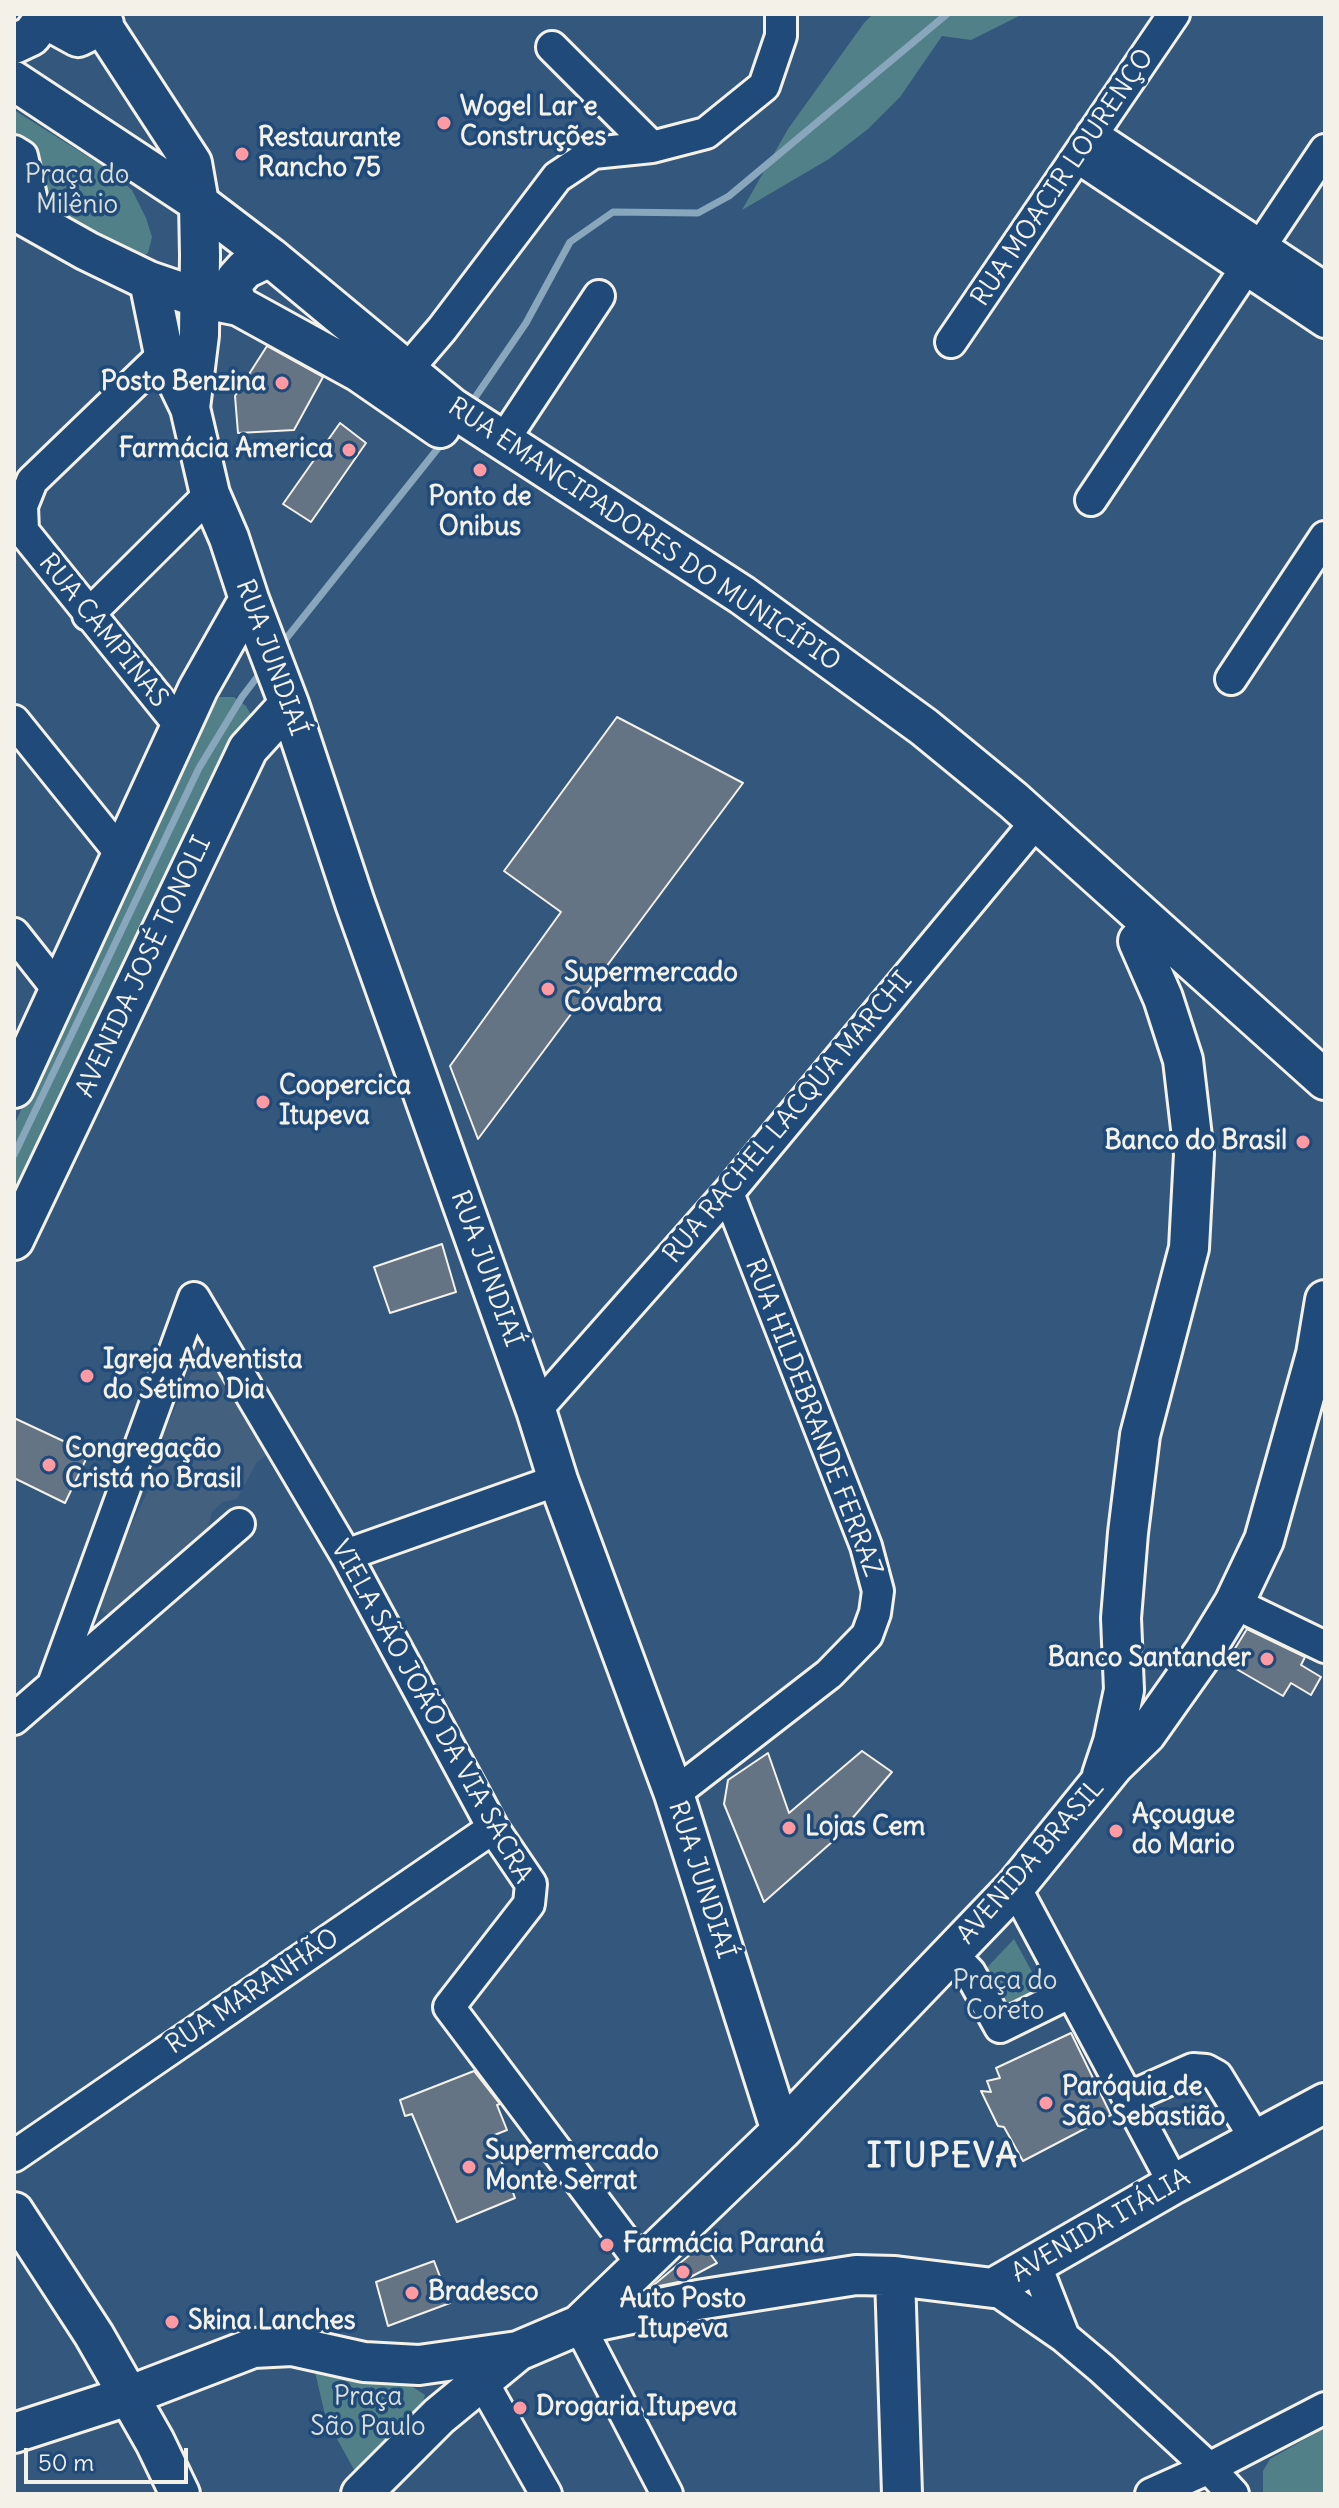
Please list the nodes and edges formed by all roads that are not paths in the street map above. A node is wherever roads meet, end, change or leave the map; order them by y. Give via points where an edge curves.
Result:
1 (48, 14) edge
2 (781, 14) edge
3 (1174, 14) edge
4 (103, 17) edge
5 (14, 44) edge
6 (552, 47) dead end
7 (14, 81) edge
8 (1084, 146) junction
9 (652, 147) junction
10 (1325, 150) edge
11 (14, 151) edge
12 (199, 203) junction
13 (26, 217) edge
14 (270, 257) junction
15 (1253, 258) junction
16 (149, 281) junction
17 (1325, 288) edge
18 (599, 296) dead end
19 (199, 298) junction
20 (239, 306) junction
21 (1325, 322) edge
22 (951, 342) dead end
23 (164, 354) junction
24 (406, 371) junction
25 (359, 372) junction
26 (190, 408) junction
27 (503, 441) junction
28 (210, 494) junction
29 (1091, 500) dead end
30 (1325, 537) edge
31 (249, 599) junction
32 (88, 615) junction
33 (215, 660) junction
34 (1231, 679) dead end
35 (274, 680) junction
36 (14, 721) edge
37 (181, 727) junction
38 (1029, 830) junction
39 (122, 855) junction
40 (14, 934) edge
41 (1138, 941) junction
42 (59, 991) junction
43 (1325, 1080) edge
44 (14, 1088) edge
45 (1325, 1102) edge
46 (728, 1193) junction
47 (14, 1240) edge
48 (1325, 1300) edge
49 (536, 1410) junction
50 (558, 1480) junction
51 (239, 1524) dead end
52 (346, 1555) junction
53 (1234, 1603) junction
54 (1325, 1647) edge
55 (1185, 1678) junction
56 (54, 1682) junction
57 (1124, 1690) junction
58 (14, 1719) edge
59 (1098, 1785) junction
60 (674, 1794) junction
61 (493, 1828) junction
62 (1015, 1887) junction
63 (951, 1953) junction
64 (1071, 1992) junction
65 (1128, 2098) junction
66 (1325, 2103) edge
67 (781, 2131) junction
68 (1256, 2140) junction
69 (14, 2156) edge
70 (1174, 2184) junction
71 (14, 2212) edge
72 (1035, 2263) junction
73 (642, 2264) junction
74 (895, 2276) junction
75 (993, 2288) junction
76 (579, 2325) junction
77 (1064, 2337) junction
78 (518, 2351) junction
79 (419, 2365) junction
80 (482, 2381) junction
81 (128, 2396) junction
82 (1325, 2408) edge
83 (439, 2416) junction
84 (14, 2433) edge
85 (1209, 2468) junction
86 (180, 2494) edge
87 (361, 2494) edge
88 (546, 2494) edge
89 (667, 2494) edge
90 (902, 2494) edge
91 (1151, 2494) edge
92 (1233, 2494) edge

1 - 4 main road via 78,37
1 - 5 main road via 31,36
2 - 9 street via 781,36 764,86 706,133
3 - 8 street, RUA MOACIR LOURENÇO
4 - 12 main road, RUA JUNDIAÍ via 192,163
6 - 9 street
7 - 12 main road, RUA EMANCIPADORES DO MUNICÍPIO
8 - 15 street
8 - 22 street, RUA MOACIR LOURENÇO
9 - 24 street via 593,153 557,177
10 - 15 street
11 - 13 street via 22,156
12 - 14 main road, RUA EMANCIPADORES DO MUNICÍPIO
12 - 19 main road, RUA JUNDIAÍ
13 - 16 main road, RUA EMANCIPADORES DO MUNICÍPIO
14 - 20 main road via 236,279 232,291
14 - 24 main road, RUA EMANCIPADORES DO MUNICÍPIO
15 - 17 street
15 - 21 street
15 - 29 street
16 - 19 main road, RUA EMANCIPADORES DO MUNICÍPIO
16 - 23 main road, RUA JUNDIAÍ
18 - 27 street
19 - 20 main road, RUA EMANCIPADORES DO MUNICÍPIO
19 - 26 main road, RUA JUNDIAÍ
20 - 25 main road, RUA EMANCIPADORES DO MUNICÍPIO
23 - 26 main road, RUA JUNDIAÍ
23 - 32 street, RUA CAMPINAS via 32,481 22,506 23,531
24 - 25 main road
24 - 27 main road, RUA EMANCIPADORES DO MUNICÍPIO
25 - 38 main road, RUA EMANCIPADORES DO MUNICÍPIO via 825,681
26 - 28 main road, RUA JUNDIAÍ
27 - 38 main road, RUA EMANCIPADORES DO MUNICÍPIO via 754,603 924,727
28 - 31 main road, RUA JUNDIAÍ
28 - 32 street
30 - 34 street
31 - 33 main road
31 - 35 main road, RUA JUNDIAÍ
32 - 37 street, RUA CAMPINAS
33 - 35 main road
33 - 37 main road
35 - 47 main road, AVENIDA JOSÉ TONOLI via 248,749
35 - 49 main road, RUA JUNDIAÍ
36 - 39 street
37 - 39 main road
38 - 41 main road, RUA EMANCIPADORES DO MUNICÍPIO
38 - 43 main road, RUA EMANCIPADORES DO MUNICÍPIO
38 - 46 street, RUA RACHEL LACQUA MARCHI
39 - 42 main road
40 - 42 street
41 - 45 main road, RUA EMANCIPADORES DO MUNICÍPIO
41 - 57 main road, RUA EMANCIPADORES DO MUNICÍPIO via 1183,1060 1194,1154 1189,1248 1140,1435 1121,1618
42 - 44 main road
46 - 49 street, RUA RACHEL LACQUA MARCHI
46 - 60 street, RUA HILDEBRANDE FERRAZ via 866,1546 878,1591 867,1635 829,1674
48 - 53 main road, AVENIDA BRASIL via 1316,1354 1264,1540
49 - 50 main road, RUA JUNDIAÍ
50 - 52 street
50 - 60 main road, RUA JUNDIAÍ
51 - 56 street
52 - 56 street, VIELA SÃO JOÃO DA VIA SACRA via 194,1298
52 - 61 street, VIELA SÃO JOÃO DA VIA SACRA
53 - 54 street
53 - 55 main road, AVENIDA BRASIL
55 - 57 main road via 1149,1698
55 - 59 main road, AVENIDA BRASIL via 1146,1734
56 - 58 street
57 - 59 main road, RUA EMANCIPADORES DO MUNICÍPIO
59 - 62 main road, AVENIDA BRASIL
60 - 67 main road, RUA JUNDIAÍ
61 - 69 street, RUA MARANHÃO
61 - 73 street, VIELA SÃO JOÃO DA VIA SACRA via 531,1884 529,1904 449,2007
62 - 63 main road, AVENIDA BRASIL
62 - 64 street
63 - 64 street via 970,1973 1000,2027
63 - 67 main road, AVENIDA BRASIL
64 - 65 street
65 - 68 street via 1193,2069 1206,2070 1217,2076
65 - 70 street
66 - 68 main road, AVENIDA ITÁLIA
67 - 73 main road, AVENIDA BRASIL
68 - 70 main road, AVENIDA ITÁLIA
70 - 72 main road, AVENIDA ITÁLIA
71 - 81 main road
72 - 75 main road, AVENIDA ITÁLIA
72 - 77 street
73 - 76 main road, AVENIDA BRASIL
74 - 75 main road, AVENIDA ITÁLIA
74 - 76 main road, AVENIDA ITÁLIA via 856,2275
74 - 90 main road
75 - 77 street
76 - 78 main road
76 - 89 street
77 - 85 street
78 - 79 main road
78 - 80 main road
79 - 81 main road via 364,2362 292,2346 253,2348
79 - 83 main road via 438,2390
80 - 83 main road
80 - 88 street
81 - 84 main road
81 - 86 main road
82 - 85 street
83 - 87 main road
85 - 91 street
85 - 92 street

